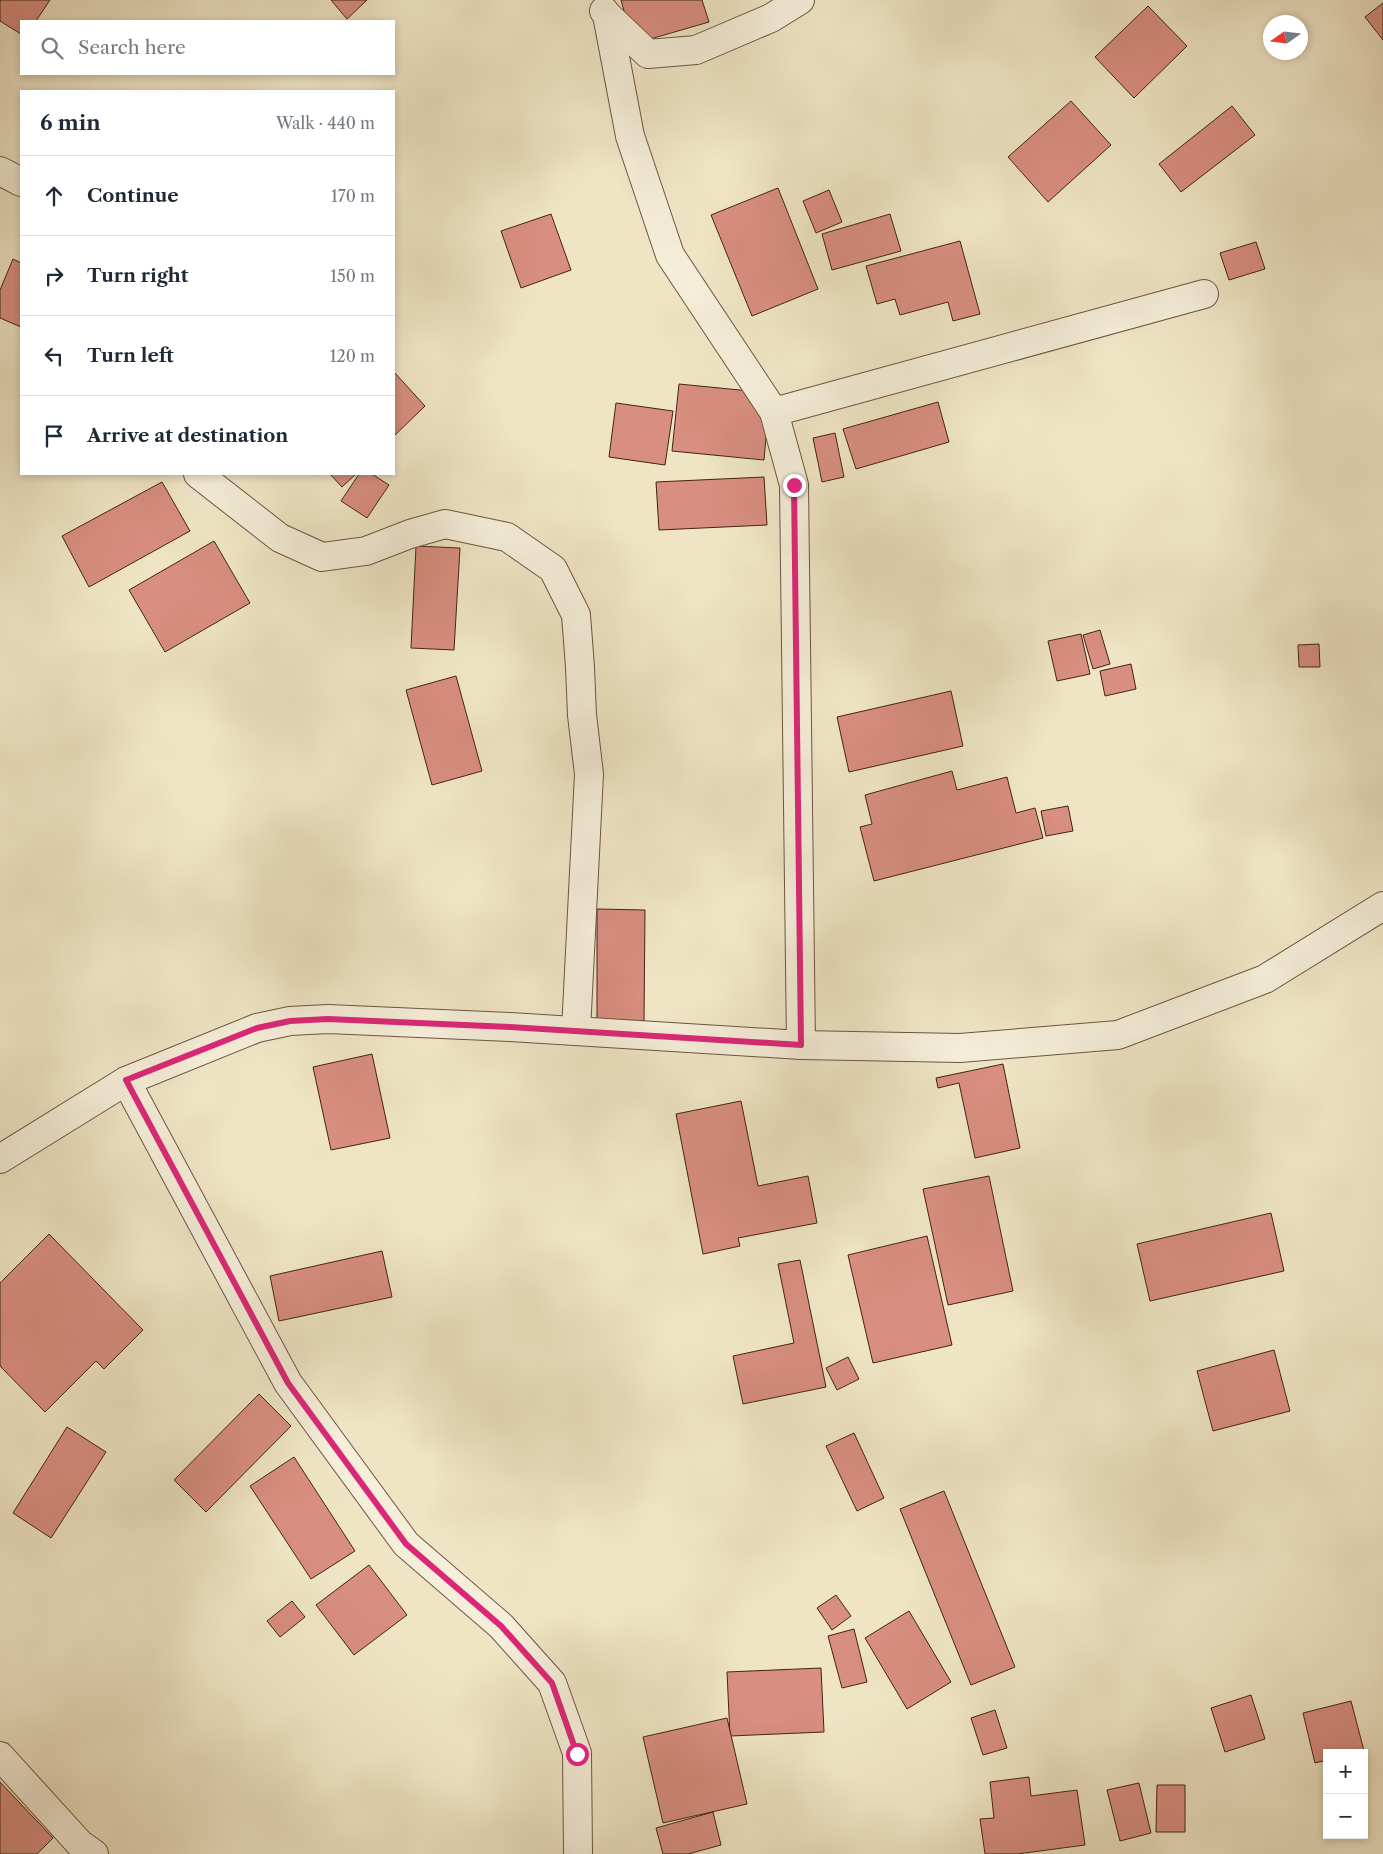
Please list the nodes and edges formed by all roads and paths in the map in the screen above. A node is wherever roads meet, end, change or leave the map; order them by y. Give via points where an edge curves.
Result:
1 (800, 0) edge
2 (603, 8) edge
3 (0, 170) edge
4 (20, 181) edge
5 (1204, 294) dead end
6 (774, 412) junction
7 (199, 475) edge
8 (1383, 906) edge
9 (576, 1031) junction
10 (801, 1045) junction
11 (126, 1080) junction
12 (0, 1159) edge
13 (0, 1756) edge
14 (94, 1854) edge
15 (578, 1854) edge

1 - 2 street via 771,18 696,50 648,54
2 - 6 street via 630,136 670,255
3 - 4 street
5 - 6 street
6 - 10 street via 794,485
7 - 9 street via 280,538 322,557 366,551 445,524 507,537 553,569 576,615 589,774
8 - 10 street via 1266,978 1118,1035 960,1048
9 - 10 street
9 - 11 street via 328,1019 290,1021 257,1028
11 - 12 street
11 - 15 street via 288,1383 406,1544 501,1626 552,1683 577,1754
13 - 14 street via 80,1844

